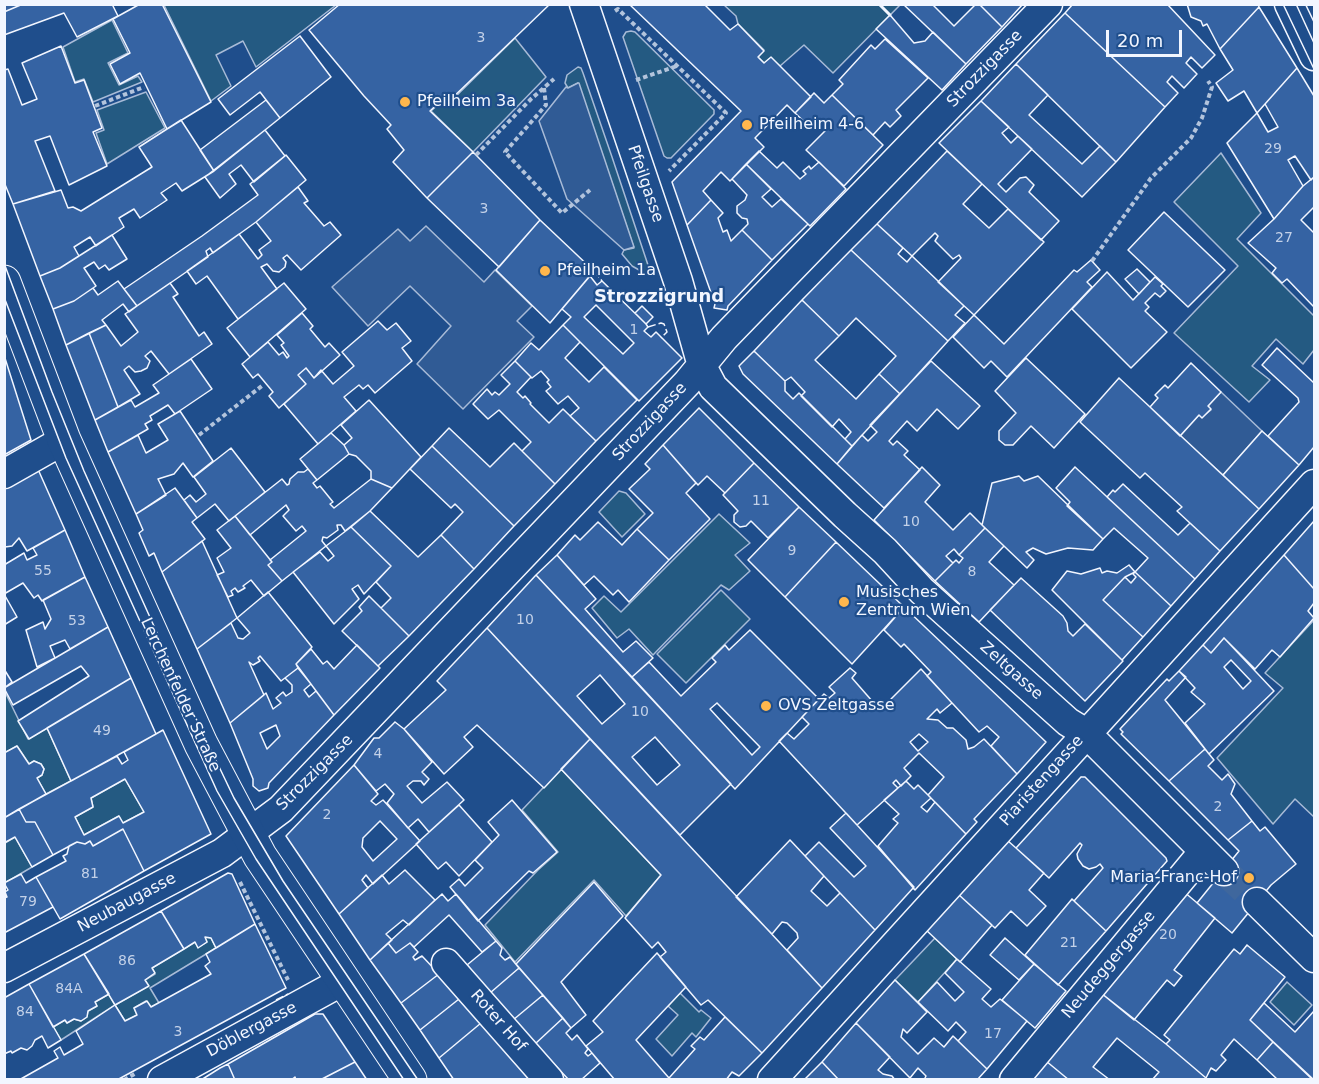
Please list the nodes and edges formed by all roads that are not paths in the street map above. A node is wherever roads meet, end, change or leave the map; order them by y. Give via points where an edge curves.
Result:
1 (584, 4) edge
2 (1048, 4) edge
3 (1289, 4) edge
4 (1314, 56) edge
5 (4, 282) edge
6 (702, 366) junction
7 (64, 440) junction
8 (4, 474) edge
9 (1314, 484) edge
10 (1086, 733) junction
11 (247, 832) junction
12 (1214, 861) joint
13 (1257, 902) tunnel mouth
14 (1314, 958) edge
15 (447, 963) dead end
16 (4, 968) edge
17 (343, 981) junction
18 (162, 1080) edge
19 (410, 1080) edge
20 (549, 1080) edge
21 (772, 1080) edge
22 (1014, 1080) edge

1 - 6 street, Pfeilgasse via 678,281
2 - 6 street, Strozzigasse via 724,338
3 - 4 street
5 - 7 main road, Lerchenfelder Straße
6 - 10 street, Zeltgasse via 713,387 922,591 1068,722
6 - 11 street, Strozzigasse via 289,801
7 - 8 street
7 - 11 main road, Lerchenfelder Straße via 201,744
9 - 10 street, Piaristengasse
10 - 12 street, Zeltgasse
10 - 21 street, Piaristengasse
11 - 16 street, Neubaugasse via 222,853
11 - 17 main road, Lerchenfelder Straße
12 - 22 street, Neudeggergasse
13 - 14 street
15 - 20 street, Roter Hof
17 - 18 street, Döblergasse
17 - 19 main road, Lerchenfelder Straße

